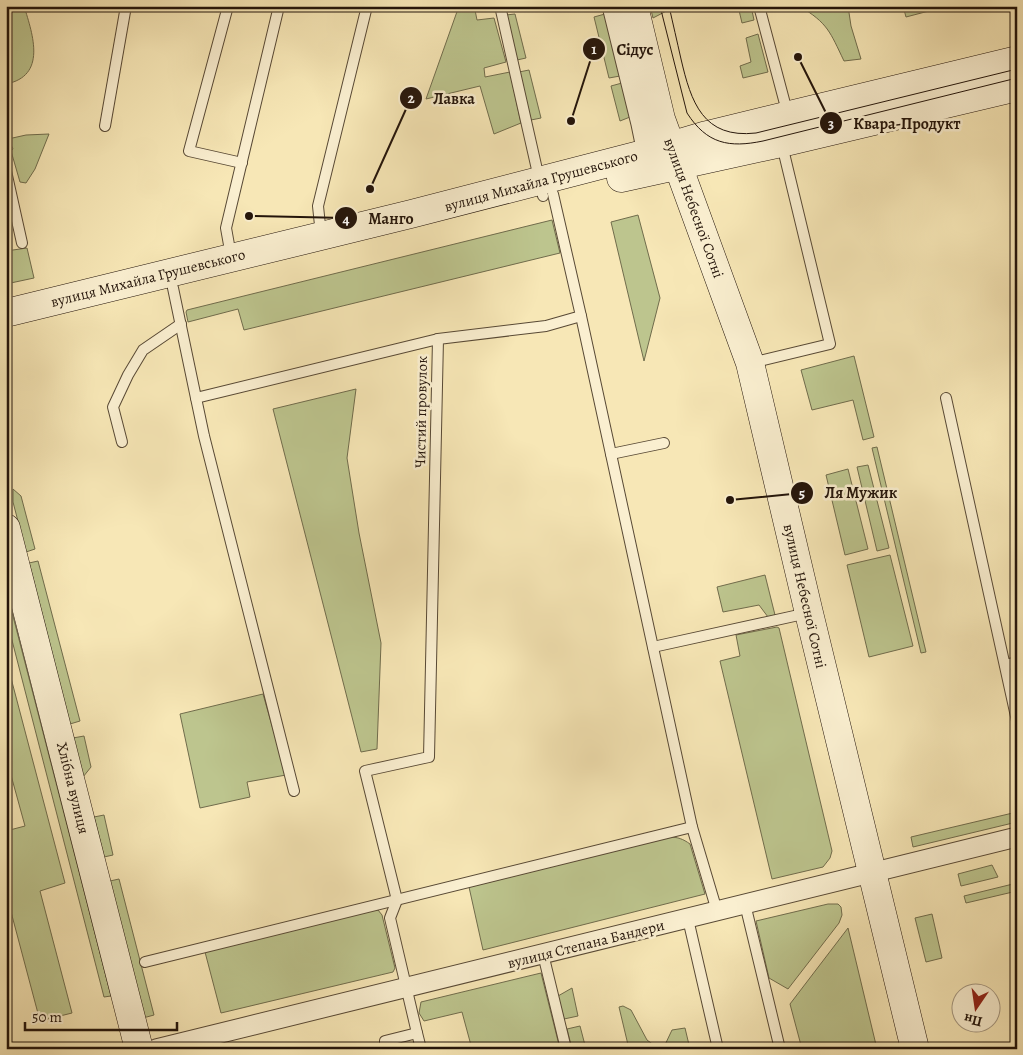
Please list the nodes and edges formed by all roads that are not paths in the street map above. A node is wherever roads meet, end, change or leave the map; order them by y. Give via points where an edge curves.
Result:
1 (126, 6) edge
2 (228, 6) edge
3 (278, 6) edge
4 (367, 6) edge
5 (500, 6) edge
6 (612, 6) edge
7 (634, 6) edge
8 (759, 6) edge
9 (1017, 60) edge
10 (1017, 87) edge
11 (788, 116) junction
12 (105, 126) dead end
13 (781, 143) junction
14 (666, 155) junction
15 (242, 163) junction
16 (6, 172) edge
17 (545, 190) junction
18 (321, 236) junction
19 (22, 243) dead end
20 (231, 258) junction
21 (173, 288) junction
22 (6, 313) edge
23 (582, 316) junction
24 (181, 324) junction
25 (6, 326) edge
26 (438, 339) junction
27 (750, 363) junction
28 (196, 398) junction
29 (946, 398) dead end
30 (122, 442) dead end
31 (664, 443) dead end
32 (611, 454) junction
33 (6, 528) edge
34 (809, 613) junction
35 (653, 647) junction
36 (1017, 662) edge
37 (1005, 665) junction
38 (1017, 721) edge
39 (294, 791) dead end
40 (692, 828) junction
41 (1017, 837) edge
42 (871, 872) junction
43 (397, 900) junction
44 (745, 904) junction
45 (717, 911) junction
46 (688, 919) junction
47 (542, 954) junction
48 (145, 962) dead end
49 (406, 988) junction
50 (417, 1032) junction
51 (139, 1049) edge
52 (156, 1049) edge
53 (385, 1049) edge
54 (421, 1049) edge
55 (566, 1049) edge
56 (718, 1049) edge
57 (780, 1049) edge
58 (915, 1049) edge

1 - 12 lane
2 - 15 lane via 189,151
3 - 15 lane
4 - 18 lane via 318,206
5 - 17 lane
6 - 14 street, вулиця Небесної Сотні via 641,124
7 - 14 main road, вулиця Небесної Сотні via 661,119
8 - 11 lane
9 - 11 main road, вулиця Михайла Грушевського
10 - 13 main road, вулиця Михайла Грушевського
11 - 14 main road, вулиця Михайла Грушевського
13 - 14 main road, вулиця Михайла Грушевського
13 - 27 lane via 830,344
14 - 17 main road, вулиця Михайла Грушевського
14 - 27 main road, вулиця Небесної Сотні
15 - 20 lane via 226,228
16 - 19 lane
17 - 18 main road, вулиця Михайла Грушевського
17 - 21 main road, вулиця Михайла Грушевського
17 - 23 lane
18 - 20 main road, вулиця Михайла Грушевського
20 - 22 main road, вулиця Михайла Грушевського
21 - 24 lane
21 - 25 main road, вулиця Михайла Грушевського
23 - 26 lane, Чистий провулок via 546,326
23 - 32 lane
24 - 28 lane
24 - 30 lane via 143,350 128,375 113,407
26 - 28 lane
26 - 43 lane, Чистий провулок via 429,757 366,771
27 - 34 main road, вулиця Небесної Сотні
28 - 39 lane
29 - 37 lane
31 - 32 lane
32 - 35 lane
33 - 51 main road, Хлібна вулиця
34 - 35 lane
34 - 42 main road, вулиця Небесної Сотні
35 - 40 lane
36 - 37 lane
37 - 38 lane
40 - 43 lane
40 - 45 lane
41 - 42 street, вулиця Степана Бандери
42 - 44 street, вулиця Степана Бандери
42 - 58 main road, вулиця Небесної Сотні
43 - 48 lane
43 - 49 lane via 390,918
44 - 45 street, вулиця Степана Бандери
44 - 57 lane
45 - 46 street, вулиця Степана Бандери
46 - 47 street, вулиця Степана Бандери
46 - 56 lane
47 - 49 street, вулиця Степана Бандери
47 - 55 lane
49 - 50 lane
49 - 52 street, вулиця Степана Бандери
50 - 53 lane via 385,1041
50 - 54 lane

